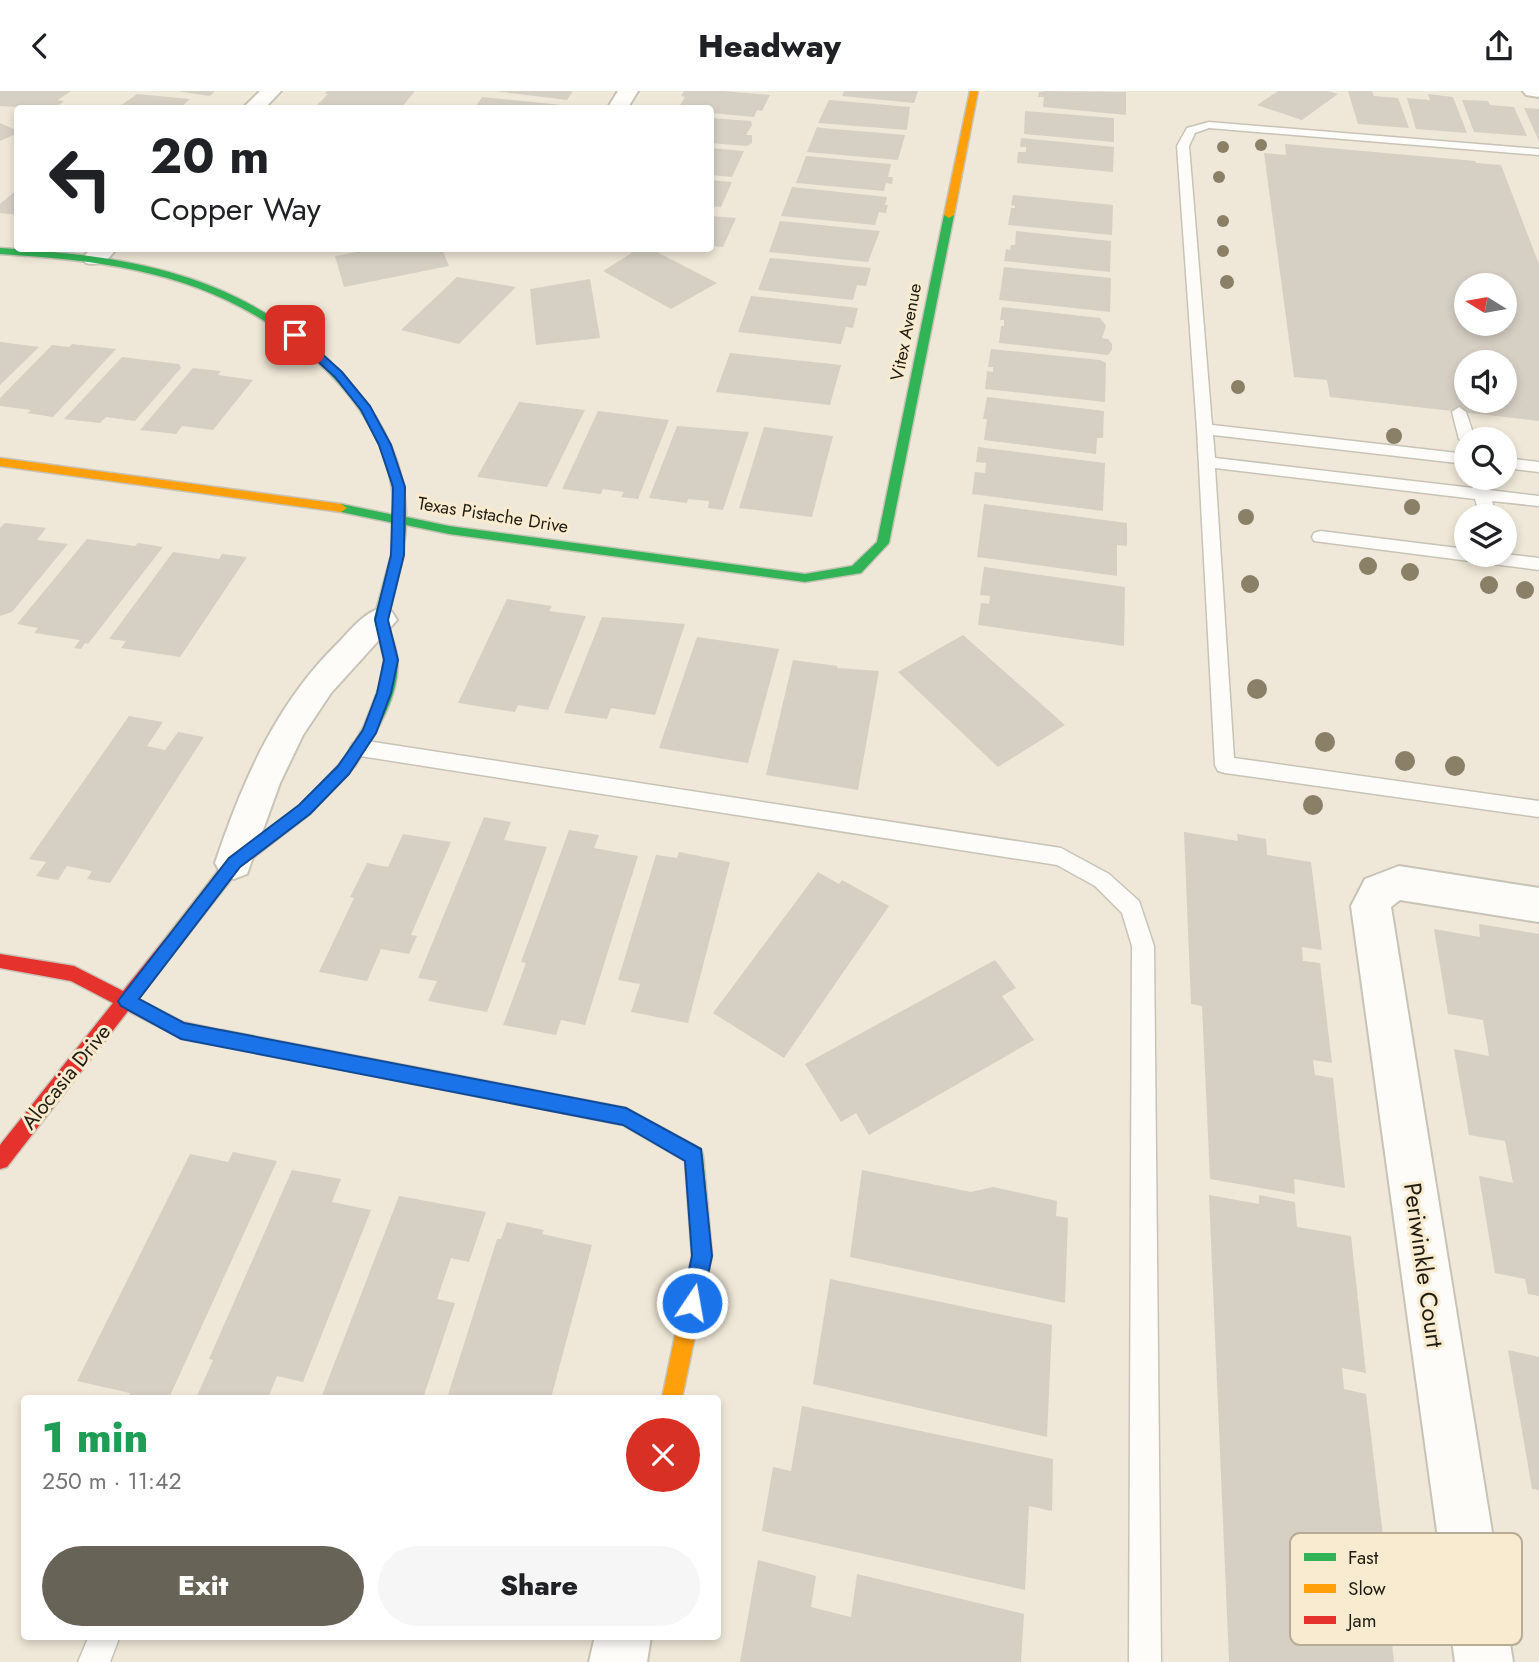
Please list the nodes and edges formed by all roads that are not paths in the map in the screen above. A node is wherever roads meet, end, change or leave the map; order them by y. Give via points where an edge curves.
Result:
1 (271, 91) edge
2 (974, 91) edge
3 (256, 105) edge
4 (1539, 152) edge
5 (50, 252) edge
6 (99, 253) edge
7 (1205, 429) junction
8 (1454, 458) edge
9 (0, 462) edge
10 (1206, 462) junction
11 (1517, 464) edge
12 (1539, 467) edge
13 (1454, 484) edge
14 (1496, 490) edge
15 (1539, 501) edge
16 (398, 519) junction
17 (1320, 537) dead end
18 (1454, 552) edge
19 (1517, 560) edge
20 (1539, 564) edge
21 (856, 571) joint
22 (382, 620) junction
23 (360, 748) junction
24 (1539, 809) edge
25 (234, 863) junction
26 (1539, 905) edge
27 (0, 961) edge
28 (127, 1001) junction
29 (0, 1160) edge
30 (673, 1395) edge
31 (1465, 1533) edge
32 (104, 1640) edge
33 (622, 1640) edge
34 (94, 1662) edge
35 (618, 1662) edge
36 (1145, 1662) edge

1 - 3 street
2 - 21 street, Vitex Avenue via 883,543
4 - 7 lane via 1448,152 1209,125 1193,128 1185,135 1183,146
5 - 6 street, Alocasia Drive
6 - 16 street, Alocasia Drive via 211,287 280,323 310,347 366,409 385,445 399,487
7 - 8 lane
7 - 10 lane
9 - 16 street, Texas Pistache Drive
10 - 13 lane
10 - 24 lane via 1226,765
11 - 12 lane
14 - 15 lane
16 - 21 street, Texas Pistache Drive via 449,530 805,578
16 - 22 street, Alocasia Drive via 398,555
17 - 18 lane
19 - 20 lane
22 - 23 street, Alocasia Drive via 391,660 384,693
22 - 25 street, Alocasia Drive via 330,670 300,708 275,754
23 - 25 street, Alocasia Drive via 304,810
23 - 36 lane via 1061,857 1102,880 1131,908 1143,946
25 - 28 street, Alocasia Drive
26 - 31 street, Periwinkle Court via 1399,883 1379,891 1371,906
27 - 28 street via 74,974
28 - 29 street, Alocasia Drive
28 - 30 street via 181,1030 626,1117 694,1156 702,1256
32 - 34 lane
33 - 35 street

